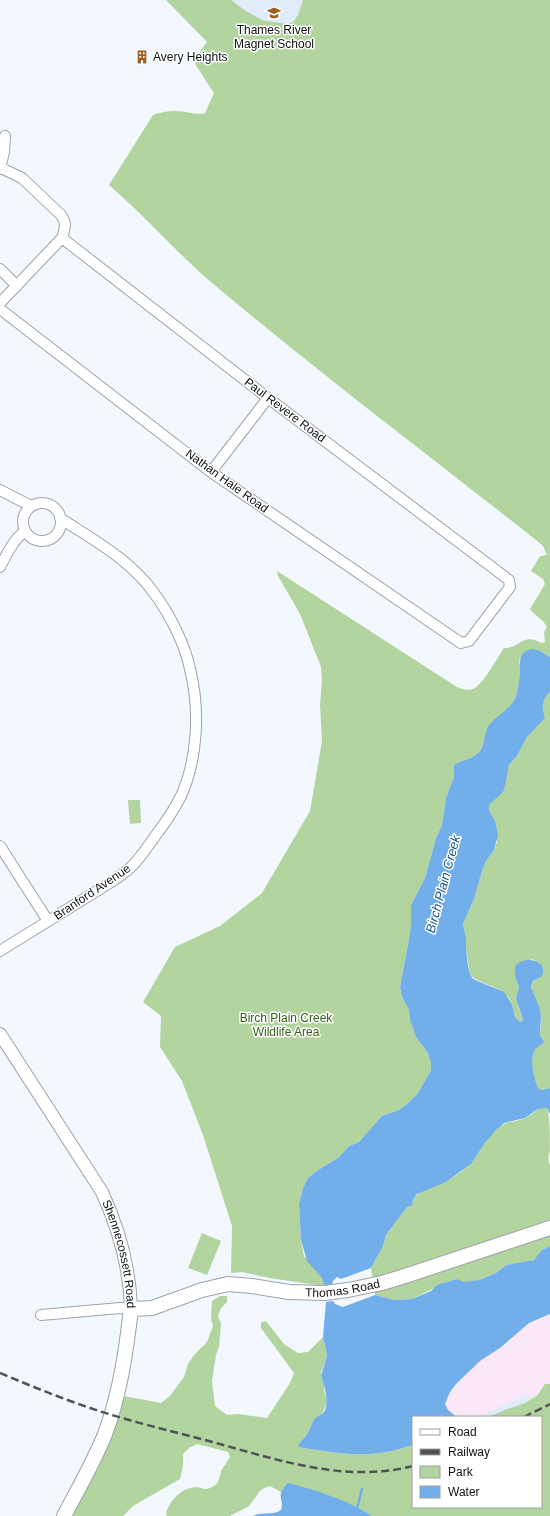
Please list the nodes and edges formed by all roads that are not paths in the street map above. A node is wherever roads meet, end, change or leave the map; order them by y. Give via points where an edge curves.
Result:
1 (5, 136) dead end
2 (0, 168) edge
3 (62, 238) junction
4 (0, 269) edge
5 (17, 286) junction
6 (0, 303) edge
7 (0, 309) edge
8 (268, 398) junction
9 (212, 472) junction
10 (0, 490) edge
11 (31, 506) junction
12 (60, 518) junction
13 (25, 531) junction
14 (58, 531) junction
15 (80, 531) junction
16 (0, 567) edge
17 (461, 643) joint
18 (0, 846) edge
19 (48, 921) junction
20 (0, 951) edge
21 (0, 1034) edge
22 (550, 1228) edge
23 (131, 1309) junction
24 (41, 1315) dead end
25 (64, 1516) edge

1 - 2 street
2 - 3 street via 22,178 61,215 66,226
3 - 5 street
3 - 8 street, Paul Revere Road
4 - 5 street
5 - 6 street
7 - 9 street, Nathan Hale Road
8 - 9 street
8 - 17 street, Paul Revere Road via 509,580 510,587 469,641
9 - 17 street, Nathan Hale Road
10 - 11 street
11 - 12 street via 47,504 58,511
11 - 13 street via 23,518
12 - 14 street
12 - 15 street, Branford Avenue
13 - 14 street via 33,539 44,541 55,536
13 - 16 street via 11,546
14 - 15 street
15 - 19 street, Branford Avenue via 114,552 137,573 169,617 190,668 196,732 190,771 181,796 143,853 131,868 116,879
18 - 19 street
19 - 20 street, Branford Avenue
21 - 23 street, Shennecossett Road via 102,1192 114,1219 126,1262 131,1289
22 - 23 main road, Thomas Road via 382,1283 328,1292 289,1292 228,1284 202,1290 152,1308
23 - 24 street
23 - 25 main road, Shennecossett Road via 120,1381 109,1422

